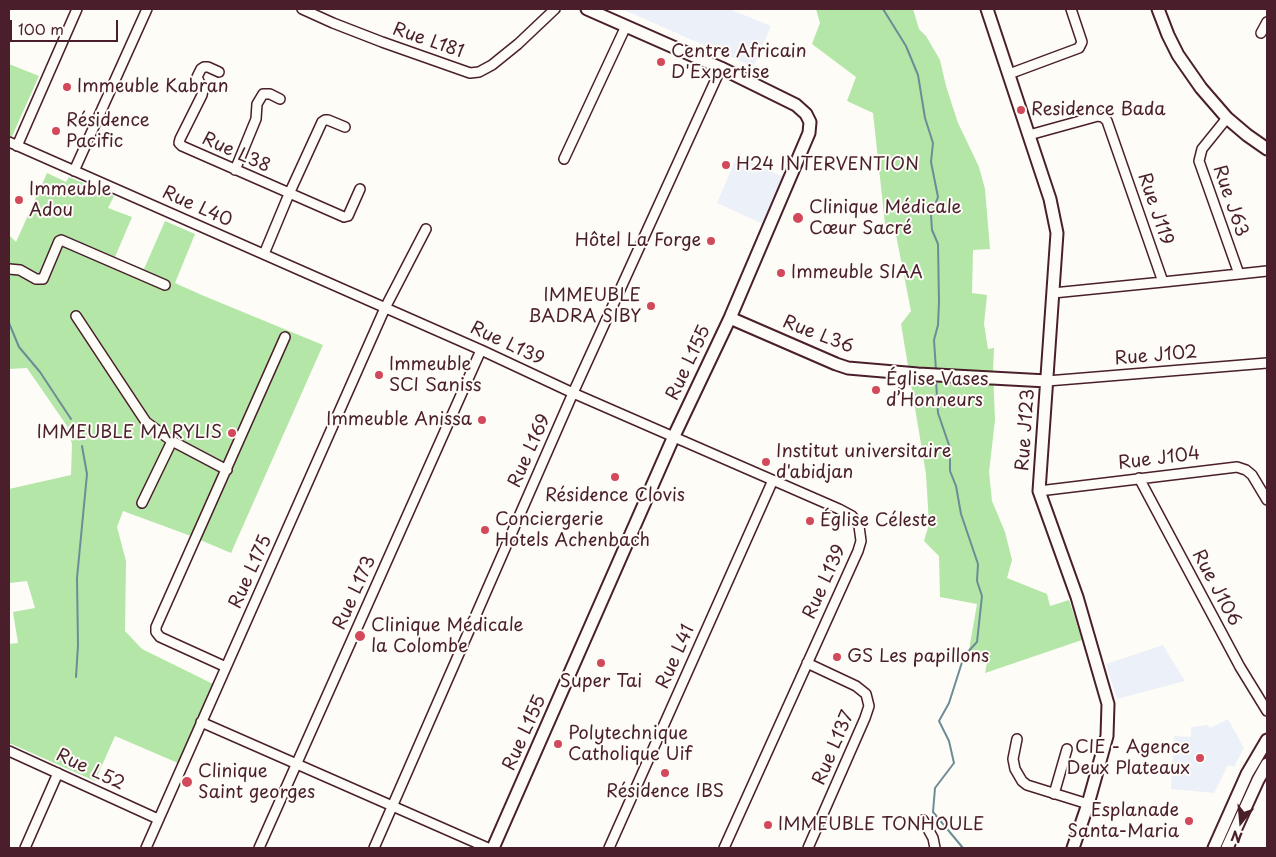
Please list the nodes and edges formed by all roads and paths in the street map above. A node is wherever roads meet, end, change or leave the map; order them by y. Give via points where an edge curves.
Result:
1 (77, 9) edge
2 (147, 9) edge
3 (302, 9) edge
4 (555, 9) edge
5 (587, 9) edge
6 (987, 9) edge
7 (1071, 9) edge
8 (1158, 9) edge
9 (1267, 22) edge
10 (626, 26) junction
11 (1261, 33) dead end
12 (721, 68) junction
13 (220, 72) dead end
14 (1009, 74) junction
15 (280, 99) dead end
16 (1227, 118) junction
17 (345, 128) dead end
18 (1029, 136) junction
19 (13, 144) edge
20 (1267, 149) edge
21 (564, 159) dead end
22 (235, 170) junction
23 (74, 171) junction
24 (360, 189) dead end
25 (289, 194) junction
26 (426, 229) dead end
27 (264, 254) junction
28 (9, 269) edge
29 (1267, 271) edge
30 (1239, 274) junction
31 (1163, 282) junction
32 (165, 285) dead end
33 (1053, 293) junction
34 (364, 298) joint
35 (385, 308) junction
36 (76, 316) dead end
37 (730, 318) junction
38 (285, 337) dead end
39 (481, 350) junction
40 (1267, 363) edge
41 (1047, 382) junction
42 (573, 393) junction
43 (674, 436) junction
44 (172, 441) junction
45 (227, 470) junction
46 (1138, 478) junction
47 (773, 480) junction
48 (1039, 491) junction
49 (1267, 500) edge
50 (142, 503) dead end
51 (807, 663) junction
52 (226, 667) junction
53 (1267, 711) edge
54 (201, 722) junction
55 (1018, 739) dead end
56 (1267, 740) edge
57 (1067, 749) dead end
58 (9, 751) edge
59 (298, 763) junction
60 (1267, 764) edge
61 (58, 773) junction
62 (1054, 794) junction
63 (1088, 804) junction
64 (393, 806) junction
65 (158, 819) junction
66 (923, 820) dead end
67 (25, 848) edge
68 (146, 848) edge
69 (259, 848) edge
70 (374, 848) edge
71 (488, 848) edge
72 (493, 848) edge
73 (609, 848) edge
74 (724, 848) edge
75 (808, 848) edge
76 (935, 848) edge
77 (1073, 848) edge
78 (1214, 848) edge
79 (1227, 848) edge

1 - 19 street
2 - 23 street
3 - 4 street, Rue L181 via 470,73 492,65
5 - 10 street, Rue L155
6 - 14 street, Rue J123
7 - 14 street via 1082,42 1079,48
8 - 16 street via 1182,62
9 - 11 street
10 - 12 street, Rue L155
10 - 21 street
12 - 37 street, Rue L155 via 796,105 810,122 806,144
12 - 42 street, Rue L169
13 - 22 street, Rue L38 via 208,67 201,69 197,77 202,95 179,143
14 - 18 street, Rue J123
15 - 22 street via 263,94
16 - 20 street
16 - 30 street, Rue J63 via 1202,149 1199,161
17 - 25 street via 328,120 322,122
18 - 31 street, Rue J119 via 1103,116
18 - 33 street, Rue J123 via 1055,221 1057,242
19 - 23 street, Rue L40
22 - 25 street, Rue L38
23 - 27 street, Rue L40
24 - 25 street, Rue L38 via 348,216 344,217
25 - 27 street
26 - 35 street, Rue L175
27 - 34 street, Rue L40
28 - 32 street via 43,279 61,240
29 - 30 street
30 - 31 street
31 - 33 street
33 - 41 street, Rue J123
34 - 35 street, Rue L139
35 - 39 street, Rue L139
35 - 52 street, Rue L175
36 - 44 street via 146,422
37 - 41 street, Rue L36 via 848,368
37 - 43 street, Rue L155
38 - 45 street
39 - 42 street, Rue L139
39 - 59 street, Rue L173
40 - 41 street, Rue J102
41 - 48 street, Rue J123
42 - 43 street, Rue L139
42 - 64 street, Rue L169
43 - 47 street, Rue L139
43 - 72 street, Rue L155
44 - 45 street
44 - 50 street
45 - 52 street via 156,627 160,637
46 - 48 street, Rue J104
46 - 49 street, Rue J104 via 1237,467 1252,474
46 - 53 street, Rue J106
47 - 51 street, Rue L139 via 839,509 852,516 859,526 858,551
47 - 73 street, Rue L41
48 - 63 street, Rue J123 via 1076,596 1108,704 1107,736
51 - 74 street, Rue L139
51 - 75 street, Rue L137 via 856,686 866,694 869,706
52 - 54 street, Rue L175
54 - 59 street
54 - 65 street, Rue L175
55 - 62 street via 1013,759 1022,781 1027,786
56 - 78 street via 1247,774
57 - 62 street
58 - 61 street, Rue L52
59 - 64 street
59 - 69 street, Rue L173
60 - 79 street
61 - 65 street, Rue L52
61 - 67 street
62 - 63 street
63 - 77 street, Rue J123
64 - 70 street, Rue L169
64 - 71 street
65 - 68 street, Rue L175
66 - 76 street

